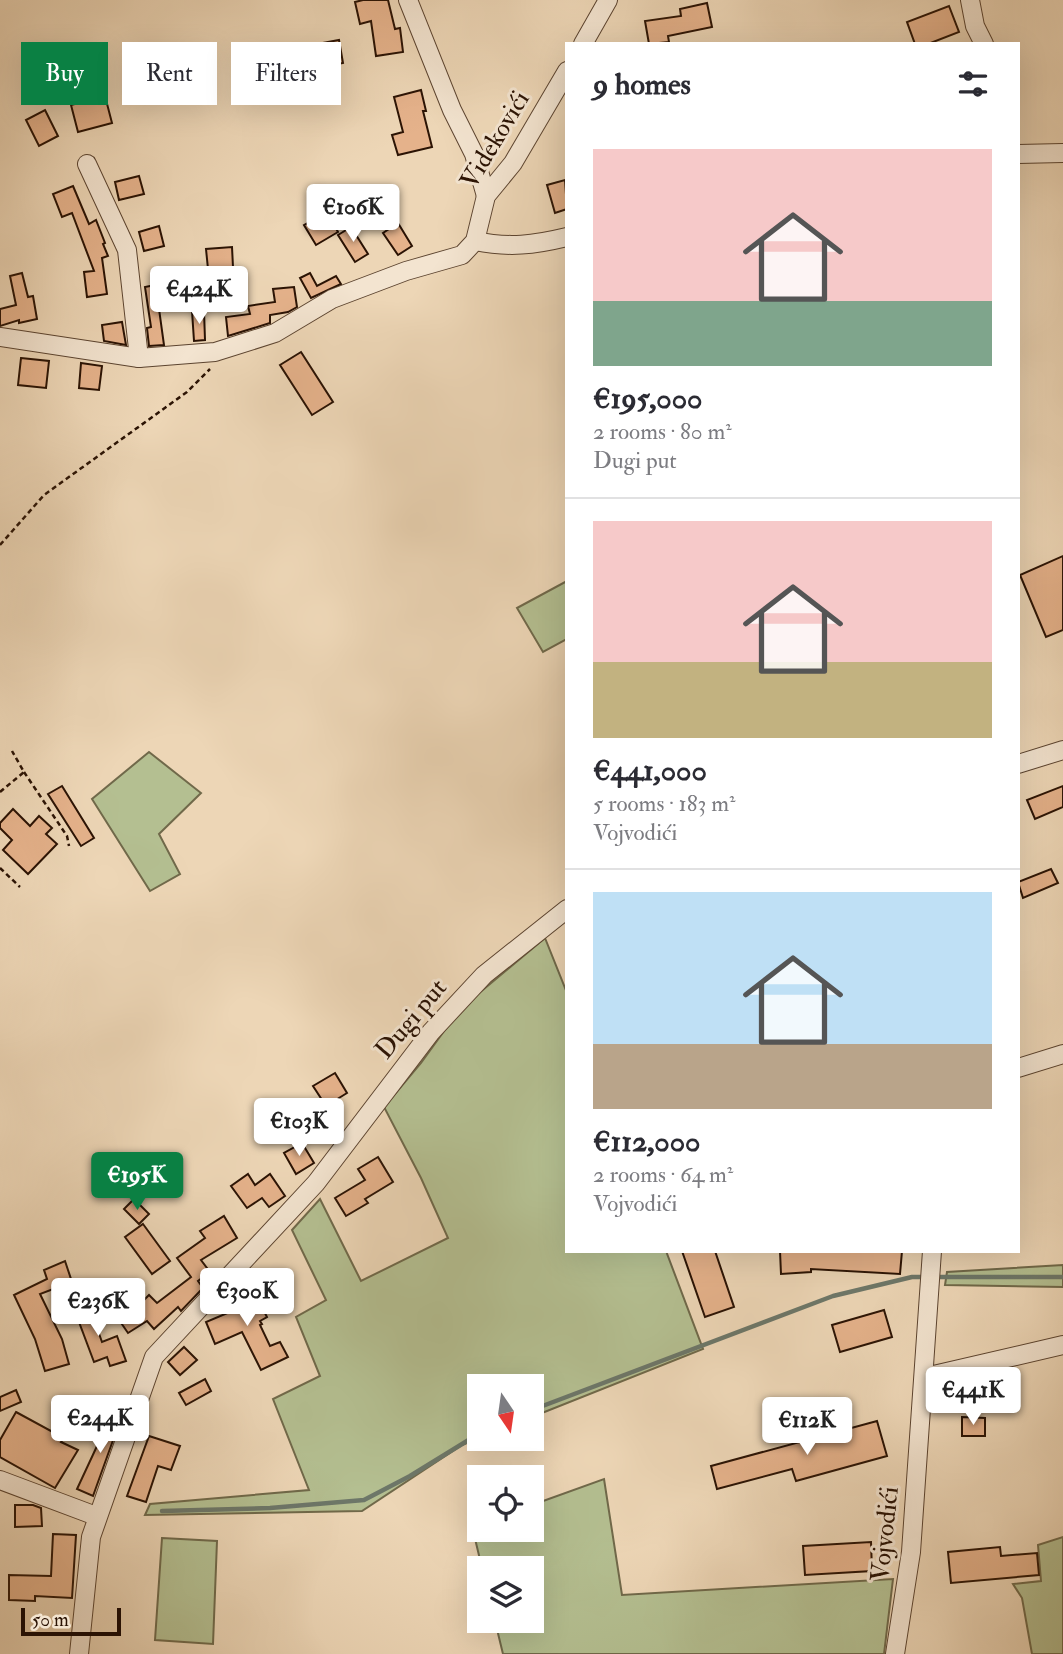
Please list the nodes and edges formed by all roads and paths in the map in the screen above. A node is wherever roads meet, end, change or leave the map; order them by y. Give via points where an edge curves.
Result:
1 (408, 0) edge
2 (608, 0) edge
3 (970, 0) edge
4 (584, 42) edge
5 (983, 42) edge
6 (565, 74) edge
7 (1063, 153) edge
8 (1020, 154) edge
9 (87, 164) dead end
10 (486, 196) junction
11 (565, 238) edge
12 (475, 241) junction
13 (0, 337) edge
14 (215, 352) junction
15 (139, 358) junction
16 (0, 545) edge
17 (1063, 750) edge
18 (12, 751) dead end
19 (1020, 763) edge
20 (24, 772) junction
21 (0, 792) edge
22 (69, 846) dead end
23 (0, 869) edge
24 (20, 887) dead end
25 (565, 911) edge
26 (1063, 1054) edge
27 (1020, 1067) edge
28 (932, 1258) edge
29 (1063, 1345) edge
30 (925, 1377) junction
31 (0, 1480) edge
32 (96, 1517) junction
33 (79, 1654) edge
34 (895, 1654) edge

1 - 10 street via 474,154
2 - 4 street
3 - 5 street
6 - 10 street, Videkovići via 513,163
7 - 8 street
9 - 15 street via 127,250
10 - 12 street, Videkovići
11 - 12 street via 503,246
12 - 14 street via 462,255 332,299 275,332
13 - 15 street
14 - 15 street
14 - 16 path via 209,370 187,392 44,495
17 - 19 street
18 - 20 path
20 - 21 path
20 - 22 path
23 - 24 path
25 - 32 street, Dugi put via 484,975 431,1032 316,1183 154,1357
26 - 27 street
28 - 30 street, Vojvodići
29 - 30 street
30 - 34 street, Vojvodići via 910,1563
31 - 32 street
32 - 33 street, Dugi put

